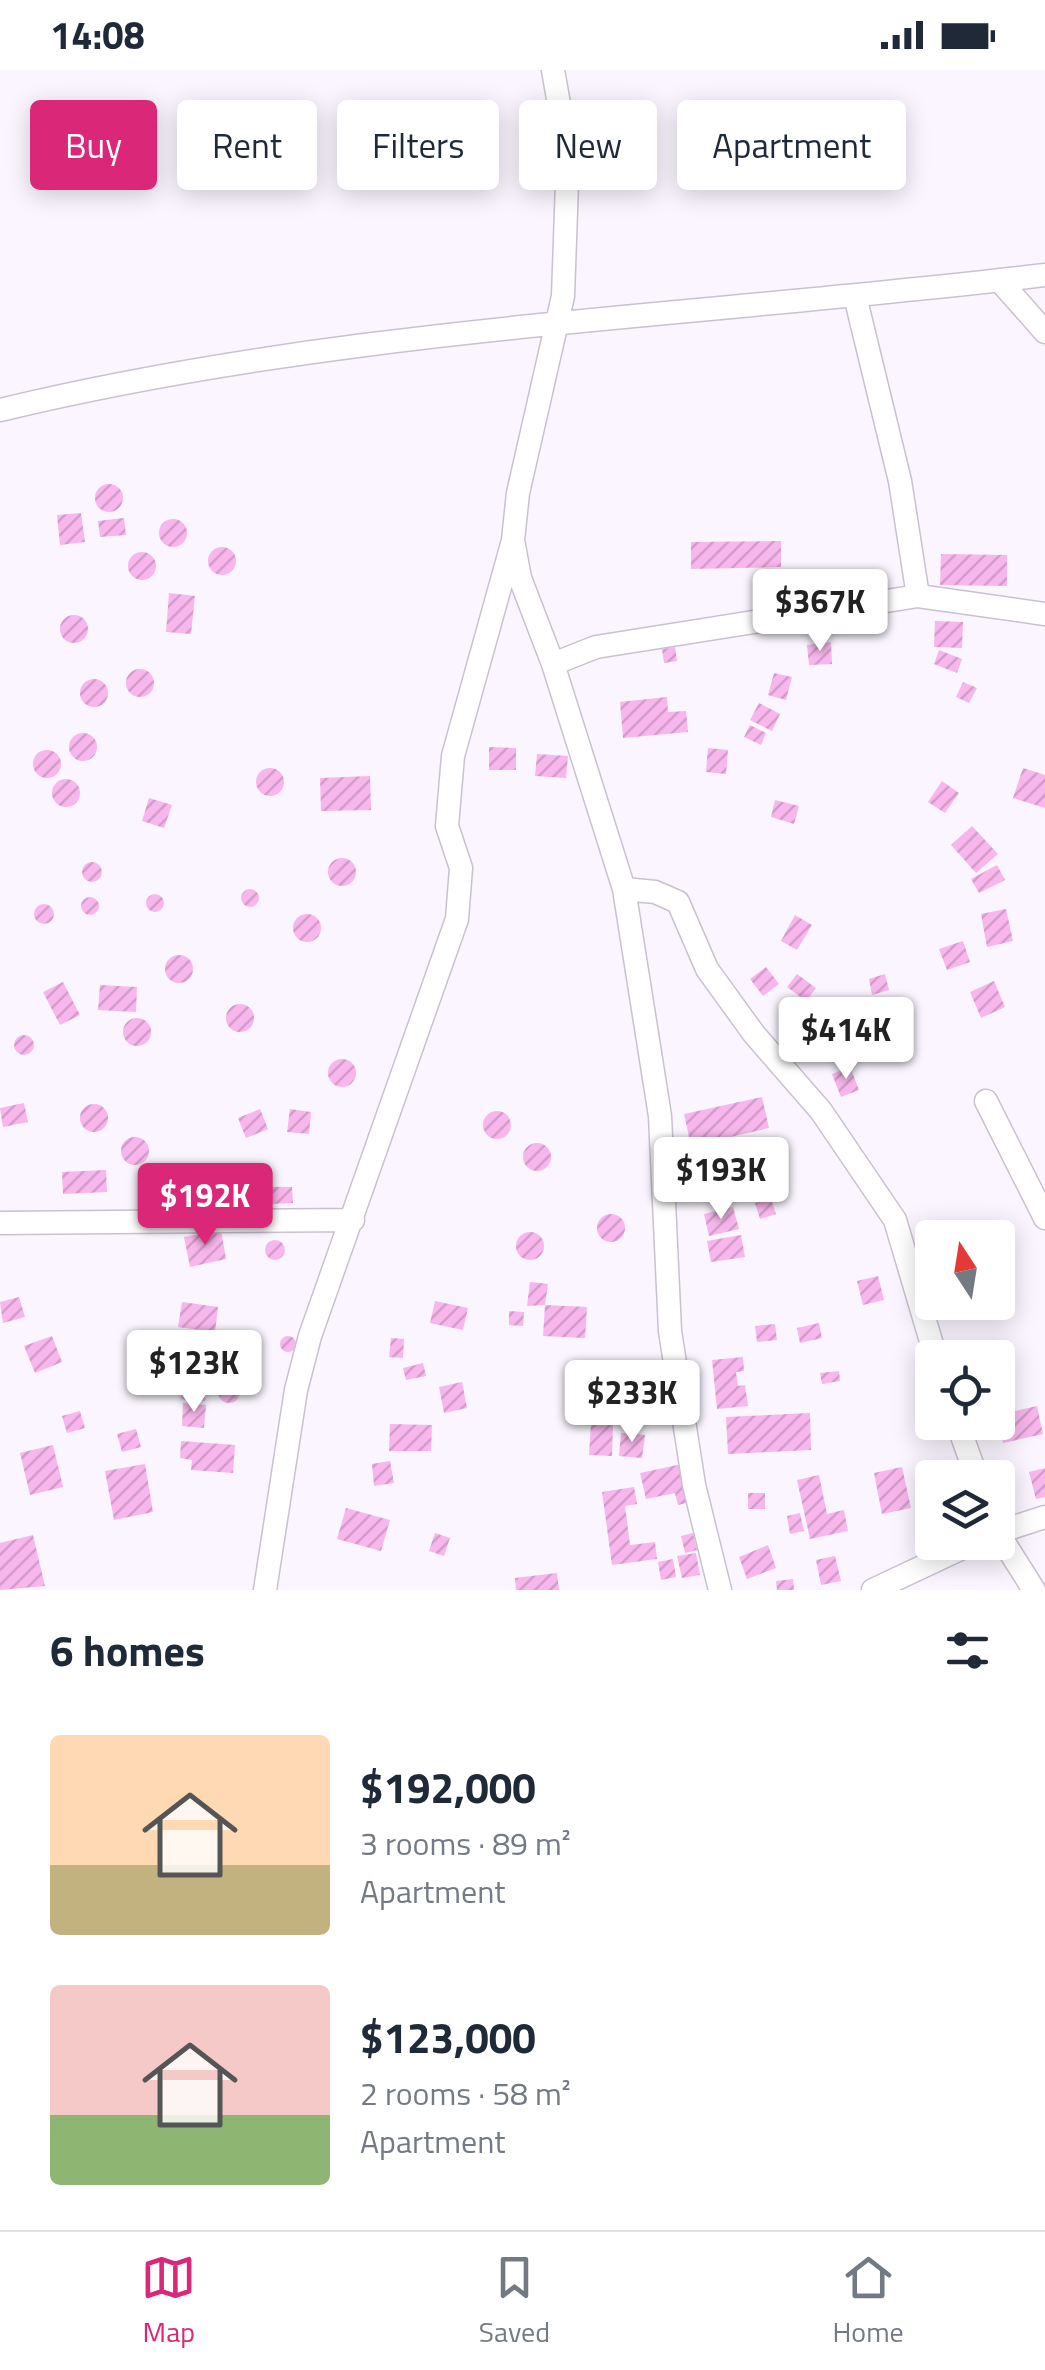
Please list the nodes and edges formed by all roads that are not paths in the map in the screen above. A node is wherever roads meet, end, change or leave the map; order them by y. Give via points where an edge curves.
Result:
1 (553, 70) edge
2 (1045, 275) edge
3 (999, 280) junction
4 (855, 296) junction
5 (553, 326) junction
6 (1045, 332) edge
7 (0, 410) edge
8 (513, 540) junction
9 (918, 596) junction
10 (1045, 614) edge
11 (553, 664) junction
12 (624, 889) junction
13 (986, 1100) dead end
14 (1045, 1218) edge
15 (353, 1220) junction
16 (0, 1223) edge
17 (931, 1340) edge
18 (1045, 1517) edge
19 (1015, 1527) edge
20 (1015, 1559) edge
21 (937, 1560) edge
22 (265, 1590) edge
23 (720, 1590) edge
24 (873, 1590) edge
25 (1034, 1590) edge

1 - 5 street via 568,155 563,296
2 - 3 street
3 - 4 street
3 - 6 street
4 - 5 street
4 - 9 street via 900,481
5 - 7 street via 316,349
5 - 8 street
8 - 11 street via 520,578
8 - 15 street via 453,756 446,826 460,868 457,919
9 - 10 street
9 - 11 street via 596,647
11 - 12 street
12 - 17 street via 678,902 707,969 864,1171 895,1220
12 - 23 street via 660,1116 670,1331 694,1485
13 - 14 street
15 - 16 street
15 - 22 street via 296,1390
18 - 19 street
20 - 25 street
21 - 24 street

